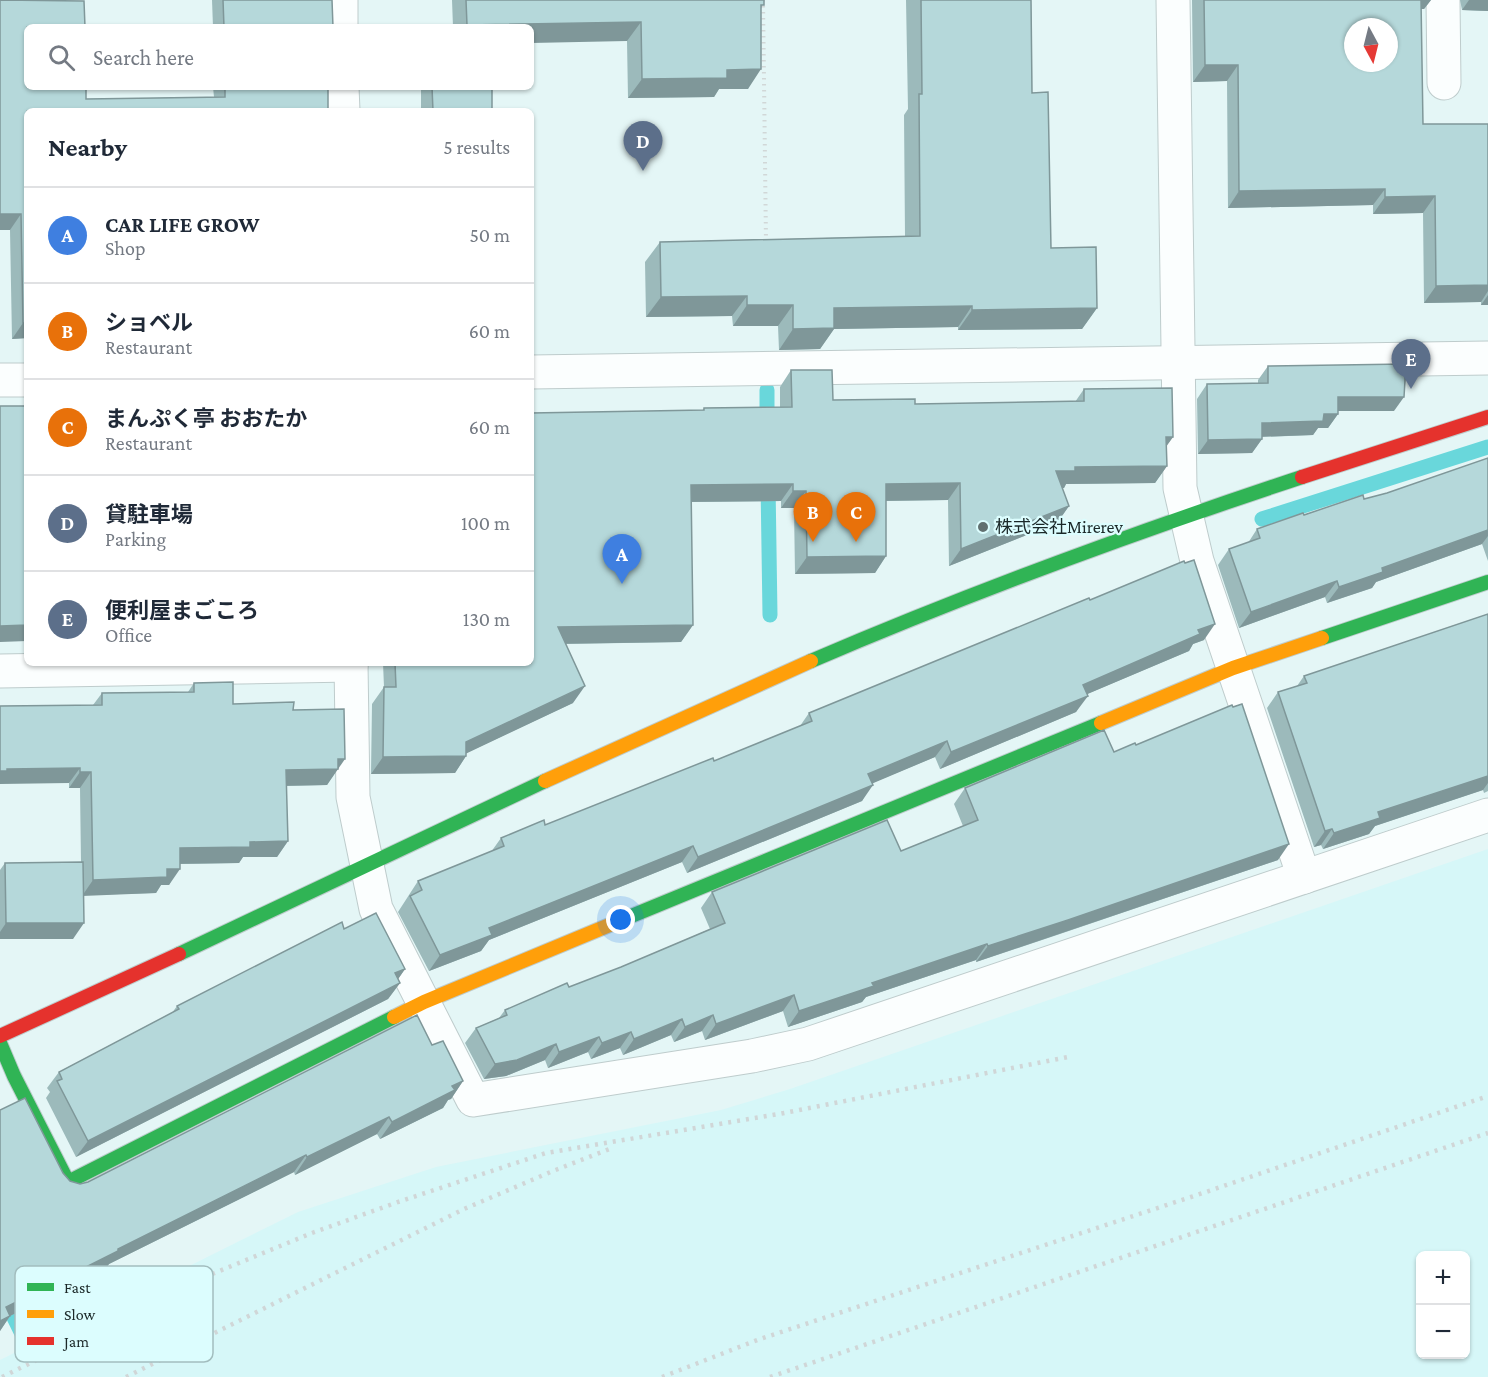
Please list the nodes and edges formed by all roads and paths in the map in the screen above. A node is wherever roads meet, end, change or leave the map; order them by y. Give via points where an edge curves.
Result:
1 (341, 0) edge
2 (763, 0) edge
3 (1173, 0) edge
4 (1443, 0) edge
5 (341, 24) edge
6 (1444, 83) dead end
7 (342, 90) edge
8 (343, 108) edge
9 (766, 250) edge
10 (1488, 358) edge
11 (1178, 362) junction
12 (534, 372) edge
13 (0, 380) edge
14 (24, 380) edge
15 (1488, 417) edge
16 (1186, 516) junction
17 (1488, 582) edge
18 (251, 666) edge
19 (351, 666) edge
20 (1233, 668) junction
21 (0, 671) edge
22 (1488, 815) edge
23 (367, 865) junction
24 (1304, 877) junction
25 (424, 1002) junction
26 (0, 1036) edge
27 (0, 1043) edge

1 - 5 street
2 - 9 path
3 - 11 street
4 - 6 street
7 - 8 street
10 - 11 street
11 - 12 street
11 - 16 street via 1180,484
13 - 14 street
15 - 16 street
16 - 20 street
16 - 23 street via 889,627 651,731
17 - 20 street
18 - 21 street
19 - 23 street via 352,797
20 - 24 street
20 - 25 street
22 - 24 street
23 - 25 street via 376,909
23 - 26 street
24 - 25 street via 808,1044 473,1100
25 - 27 street via 68,1182

